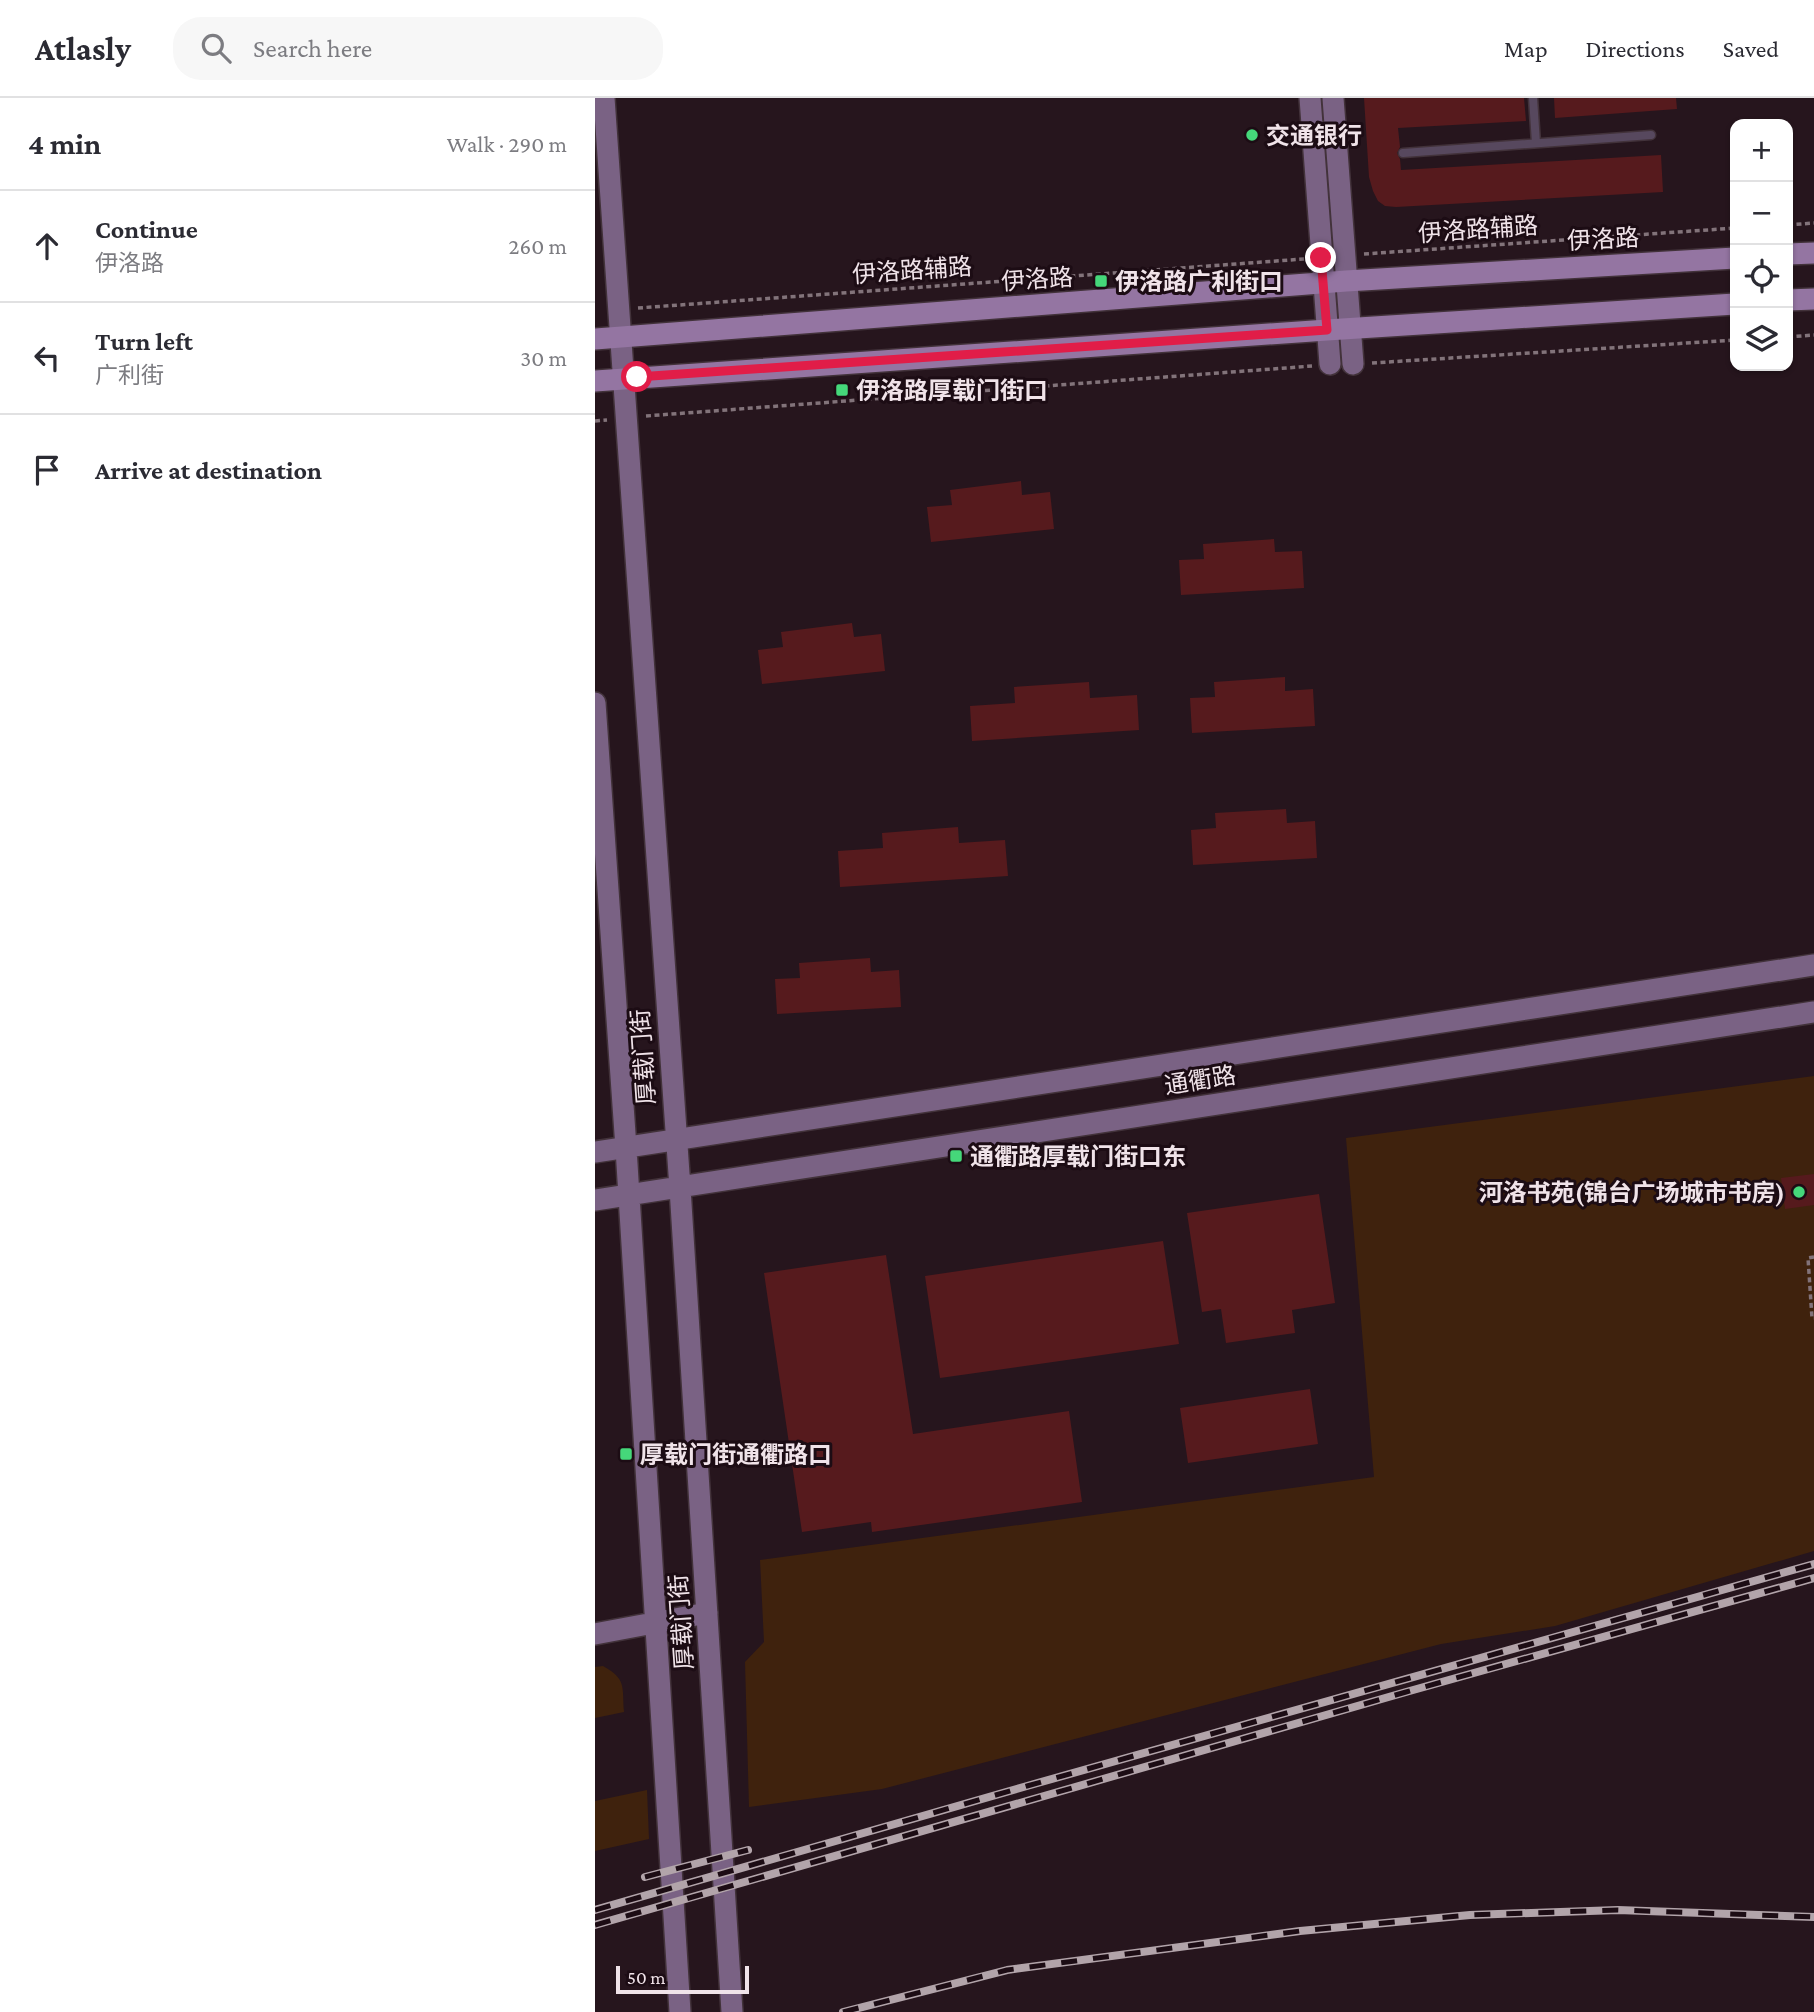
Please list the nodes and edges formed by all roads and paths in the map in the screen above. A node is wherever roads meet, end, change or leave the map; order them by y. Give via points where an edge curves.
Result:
1 (604, 98) edge
2 (1310, 98) edge
3 (1333, 98) edge
4 (1532, 98) edge
5 (1651, 135) dead end
6 (1536, 143) junction
7 (1403, 153) dead end
8 (1814, 223) edge
9 (1793, 225) edge
10 (1730, 228) edge
11 (1814, 253) edge
12 (1793, 254) edge
13 (1345, 256) junction
14 (1321, 258) junction
15 (1730, 258) edge
16 (1346, 281) junction
17 (1323, 284) junction
18 (1814, 299) edge
19 (1793, 300) edge
20 (1730, 304) edge
21 (618, 310) junction
22 (1351, 329) junction
23 (1327, 330) junction
24 (1814, 335) edge
25 (620, 337) junction
26 (1793, 337) edge
27 (595, 339) edge
28 (1730, 340) edge
29 (1330, 365) joint
30 (1353, 365) joint
31 (623, 379) junction
32 (595, 381) edge
33 (627, 418) junction
34 (595, 421) edge
35 (595, 703) edge
36 (1814, 965) edge
37 (1814, 1012) edge
38 (675, 1139) junction
39 (626, 1148) junction
40 (595, 1152) edge
41 (680, 1188) junction
42 (629, 1195) junction
43 (595, 1201) edge
44 (1814, 1257) edge
45 (1814, 1318) edge
46 (707, 1612) junction
47 (656, 1623) junction
48 (595, 1634) edge
49 (680, 2012) edge
50 (732, 2012) edge

1 - 21 main road, 厚载门街
2 - 14 main road
3 - 13 main road
4 - 6 lane
5 - 6 lane
6 - 7 lane
8 - 9 path
10 - 13 path, 伊洛路辅路
11 - 12 main road
13 - 16 main road
14 - 17 main road
14 - 21 path, 伊洛路辅路
15 - 16 main road, 伊洛路
16 - 17 main road, 伊洛路
16 - 22 main road
17 - 23 main road
17 - 25 main road, 伊洛路
18 - 19 main road
20 - 22 main road
21 - 25 main road, 厚载门街
22 - 23 main road
22 - 30 main road
23 - 29 main road
23 - 31 main road
24 - 26 path
25 - 27 main road, 伊洛路
25 - 31 main road, 厚载门街
28 - 30 path
29 - 33 path
31 - 32 main road
31 - 33 main road, 厚载门街
33 - 34 path
33 - 38 main road, 厚载门街
35 - 39 main road, 厚载门街
36 - 38 main road, 通衢路
37 - 41 main road, 通衢路
38 - 39 main road, 通衢路
38 - 41 main road, 厚载门街
39 - 40 main road, 通衢路
39 - 42 main road, 厚载门街
41 - 42 main road, 通衢路
41 - 46 main road, 厚载门街
42 - 43 main road, 通衢路
42 - 47 main road, 厚载门街
44 - 45 path via 1808,1258
46 - 47 main road
46 - 50 main road, 厚载门街
47 - 48 main road
47 - 49 main road, 厚载门街

